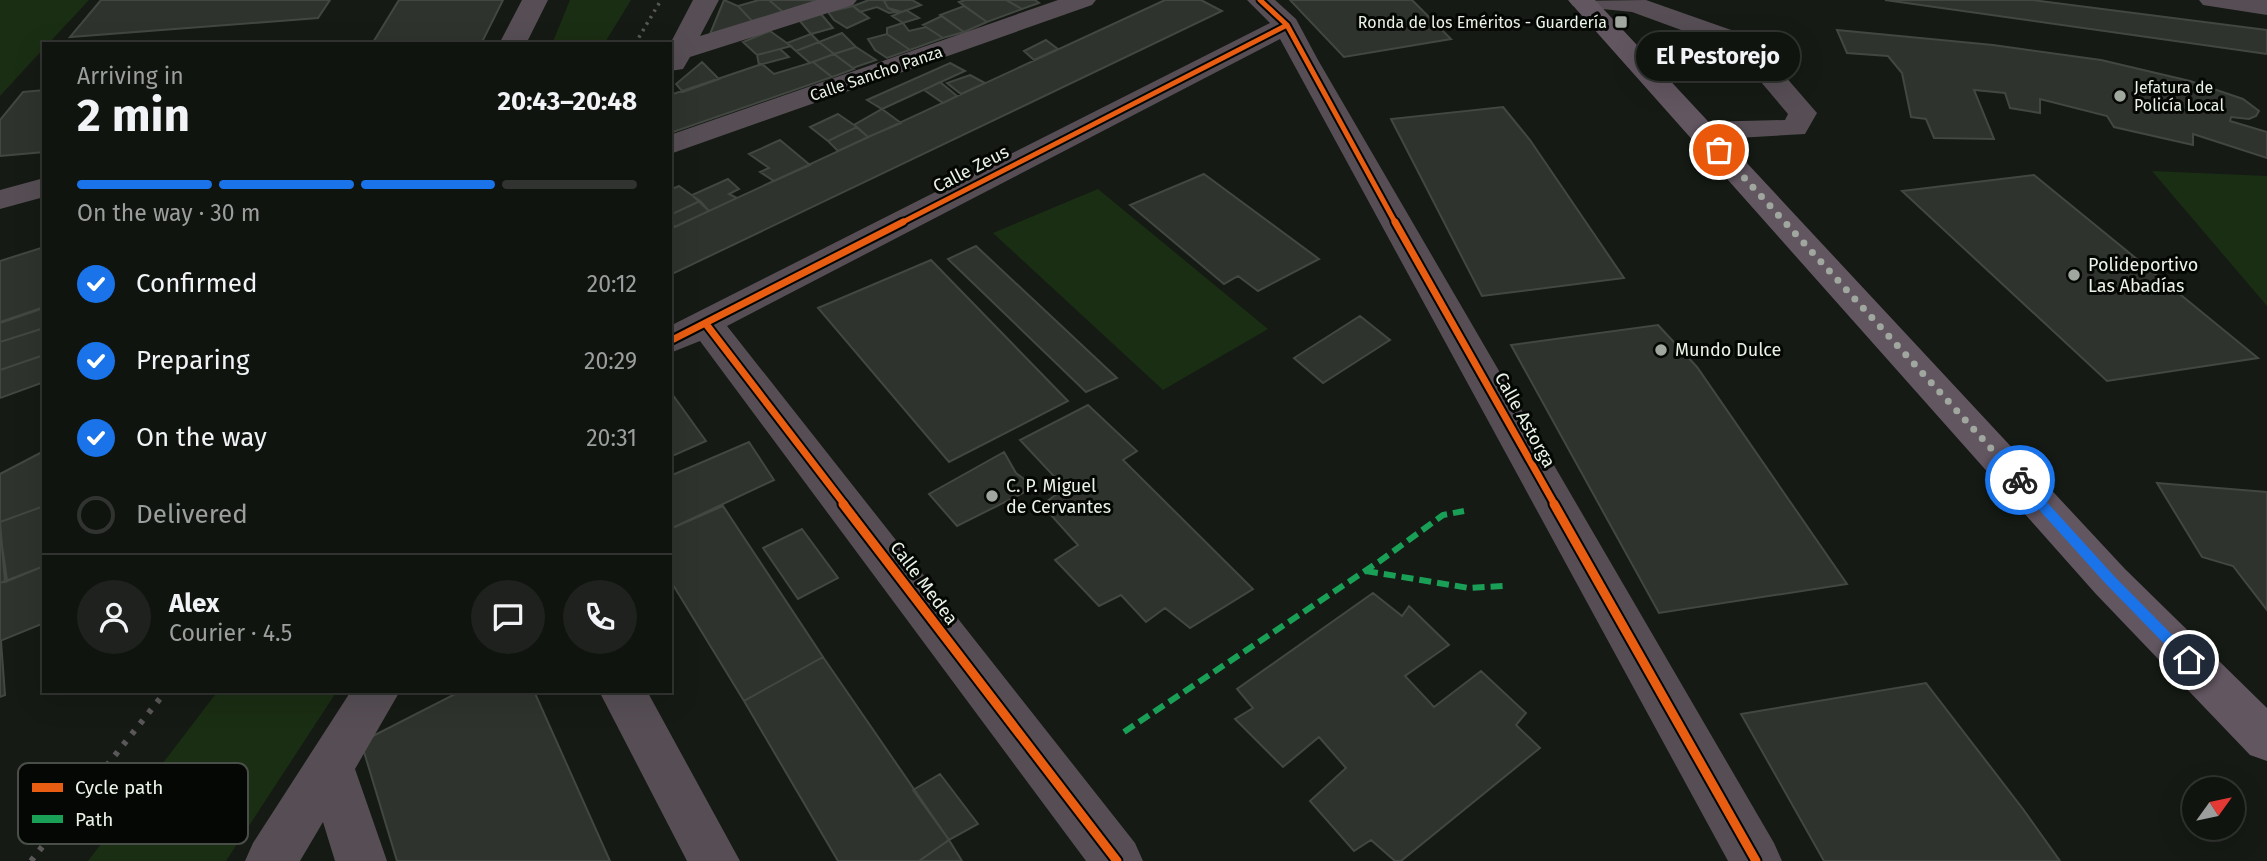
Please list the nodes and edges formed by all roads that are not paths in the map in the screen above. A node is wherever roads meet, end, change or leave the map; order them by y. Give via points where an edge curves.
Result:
1 (535, 0) edge
2 (706, 0) edge
3 (844, 0) edge
4 (1083, 0) edge
5 (1582, 0) edge
6 (2212, 0) edge
7 (2267, 7) edge
8 (1273, 13) edge
9 (513, 42) edge
10 (675, 59) edge
11 (1703, 131) junction
12 (672, 144) edge
13 (42, 188) edge
14 (0, 200) edge
15 (688, 332) edge
16 (376, 693) edge
17 (623, 693) edge
18 (2267, 740) edge
19 (330, 767) junction
20 (271, 861) edge
21 (360, 861) edge
22 (714, 861) edge
23 (1117, 861) edge
24 (1756, 861) edge

1 - 9 street
2 - 10 street
3 - 10 street
4 - 12 street, Calle Sancho Panza
5 - 11 main road
5 - 11 street via 1636,5 1742,43 1803,113 1795,128
6 - 7 street
8 - 15 street, Calle Zeus
8 - 24 street, Calle Astorga via 1304,60
11 - 18 main road via 2110,581
13 - 14 street
15 - 23 street, Calle Medea
16 - 19 street
17 - 22 street
19 - 20 street
19 - 21 street

